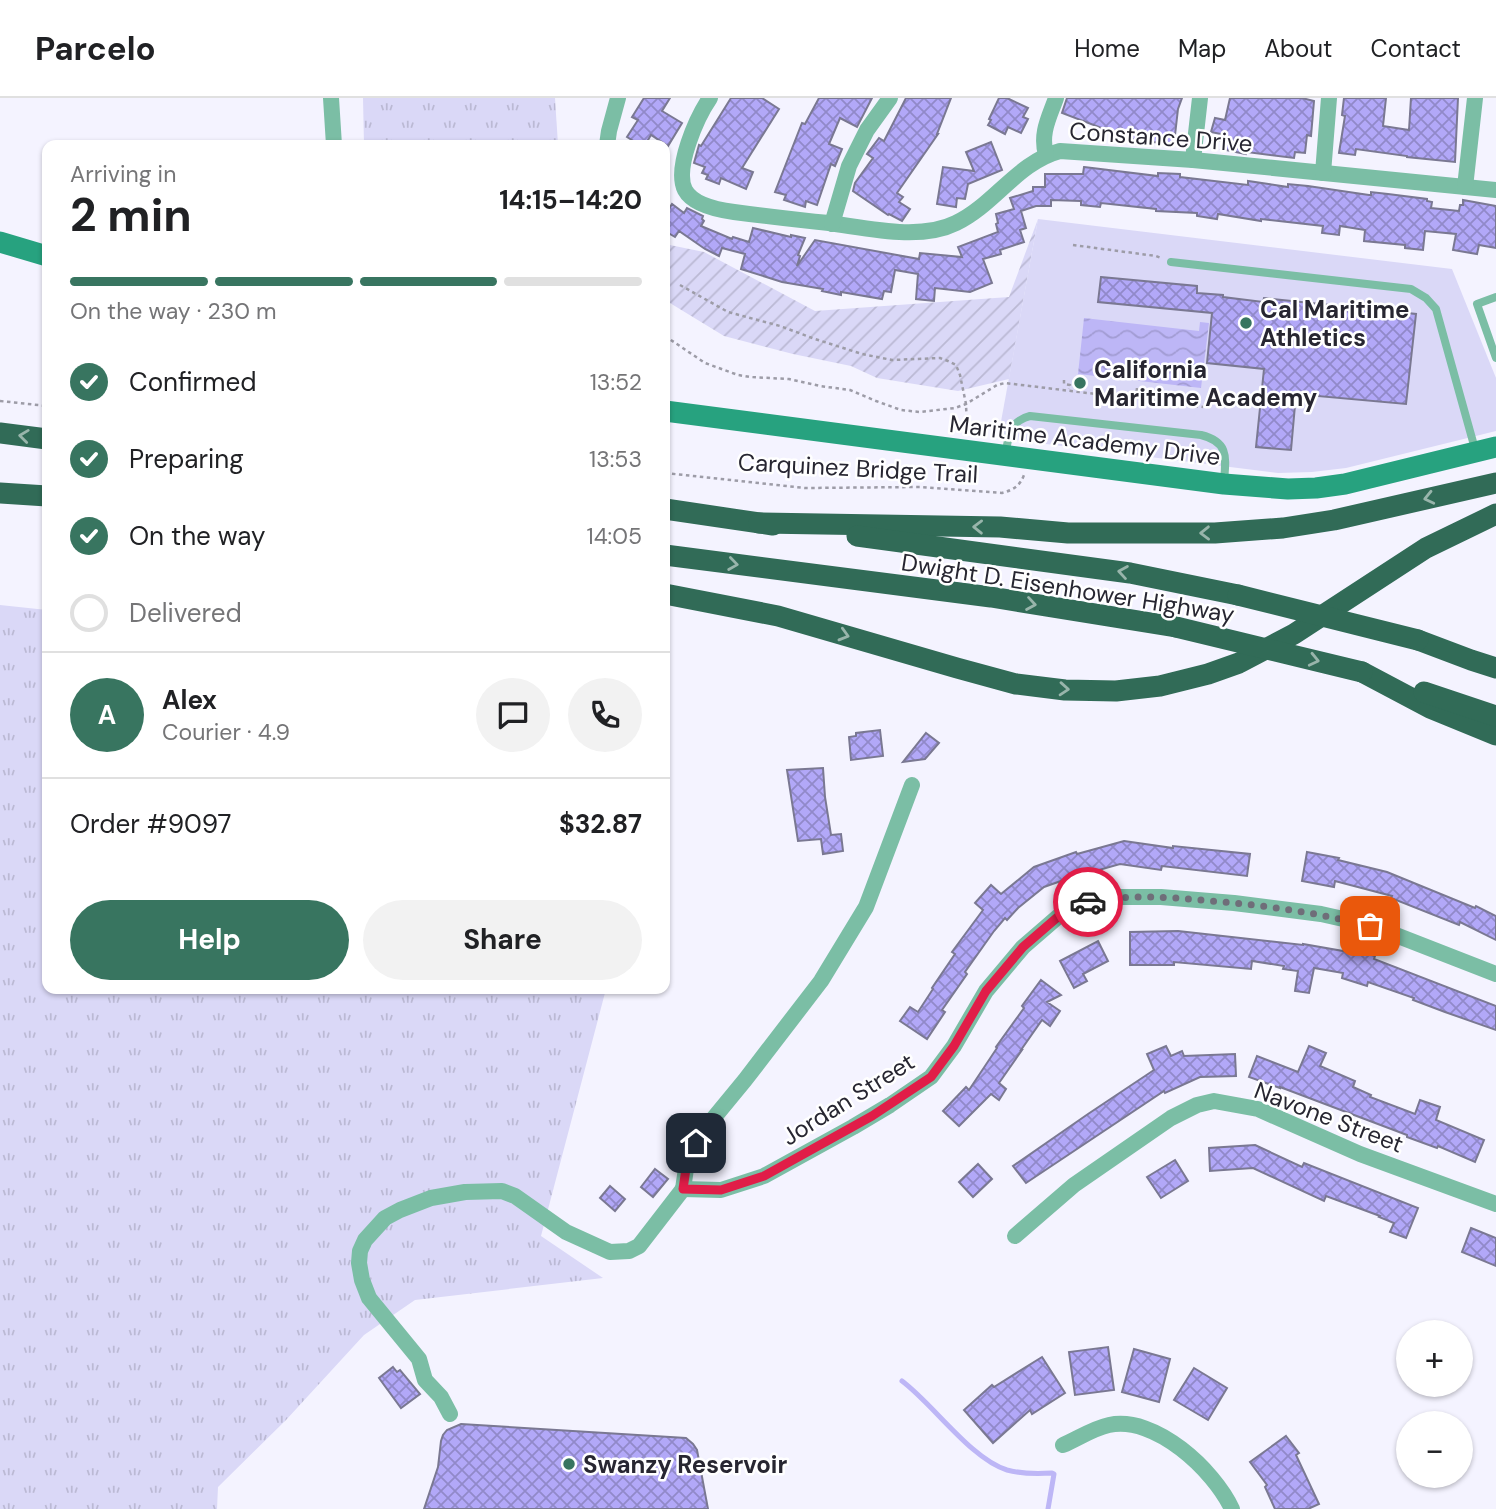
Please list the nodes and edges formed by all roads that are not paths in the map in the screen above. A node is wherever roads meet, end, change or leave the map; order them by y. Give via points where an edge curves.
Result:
1 (331, 98) edge
2 (618, 98) edge
3 (710, 98) edge
4 (890, 98) edge
5 (1056, 98) edge
6 (1200, 98) edge
7 (1329, 98) edge
8 (1475, 98) edge
9 (334, 140) edge
10 (608, 140) edge
11 (1046, 155) junction
12 (1193, 160) junction
13 (1323, 173) junction
14 (1465, 187) junction
15 (1496, 190) edge
16 (832, 224) junction
17 (0, 242) edge
18 (42, 255) edge
19 (1171, 262) road end
20 (1496, 297) edge
21 (1496, 358) edge
22 (670, 412) edge
23 (0, 433) edge
24 (42, 438) edge
25 (1486, 449) edge
26 (1016, 457) junction
27 (1496, 483) edge
28 (1224, 484) junction
29 (0, 493) edge
30 (42, 496) edge
31 (670, 510) edge
32 (1496, 514) edge
33 (759, 523) junction
34 (670, 556) edge
35 (670, 595) edge
36 (1496, 666) edge
37 (1362, 672) junction
38 (1496, 716) edge
39 (1496, 736) edge
40 (912, 785) dead end
41 (1496, 974) edge
42 (683, 1189) junction
43 (1496, 1204) edge
44 (1015, 1236) dead end
45 (450, 1414) dead end
46 (1063, 1444) dead end
47 (1232, 1509) edge

1 - 9 street
2 - 10 street
3 - 16 street, Constance Drive via 685,149 685,190 714,209
4 - 16 street via 849,166
5 - 11 street via 1043,134
6 - 12 street
7 - 13 street
8 - 14 street
11 - 12 street, Constance Drive via 1060,151
11 - 16 street, Constance Drive via 955,224 909,232
12 - 13 street, Constance Drive
13 - 14 street, Constance Drive
14 - 15 street, Constance Drive
17 - 18 street
19 - 25 lane via 1411,289 1436,309
20 - 21 lane via 1477,304
22 - 26 street, Maritime Academy Drive
24 -> 23 highway
25 - 28 street, Maritime Academy Drive via 1316,488
26 - 28 street, Maritime Academy Drive
26 - 28 lane via 1011,429 1030,416 1201,435 1219,442 1224,450
27 -> 33 highway via 1334,520 1215,533
29 - 30 highway
31 - 33 highway, Dwight D. Eisenhower Highway
35 -> 32 highway via 778,616 1017,684 1116,691 1160,686 1239,663 1294,634 1426,548
36 -> 33 highway, Dwight D. Eisenhower Highway, bridge via 1418,640 1130,573
34 -> 37 highway, Dwight D. Eisenhower Highway, bridge via 991,597 1176,627
37 - 38 highway, Dwight D. Eisenhower Highway
37 - 39 highway
40 - 42 street via 866,907 821,981 703,1131 688,1155
41 - 42 street, Jordan Street via 1370,926 1321,914 1161,897 1113,897 1083,903 1060,915 1023,947 986,991 931,1077 863,1122 764,1176 721,1190
42 - 45 street via 639,1247 629,1251 610,1252 566,1232 502,1191 431,1198 385,1218 360,1251 362,1280 369,1298 419,1359 425,1380
43 - 44 street, Navone Street via 1360,1154 1258,1108 1214,1101 1197,1105 1160,1126 1074,1185
46 - 47 street via 1108,1425 1129,1424 1159,1434 1198,1462

